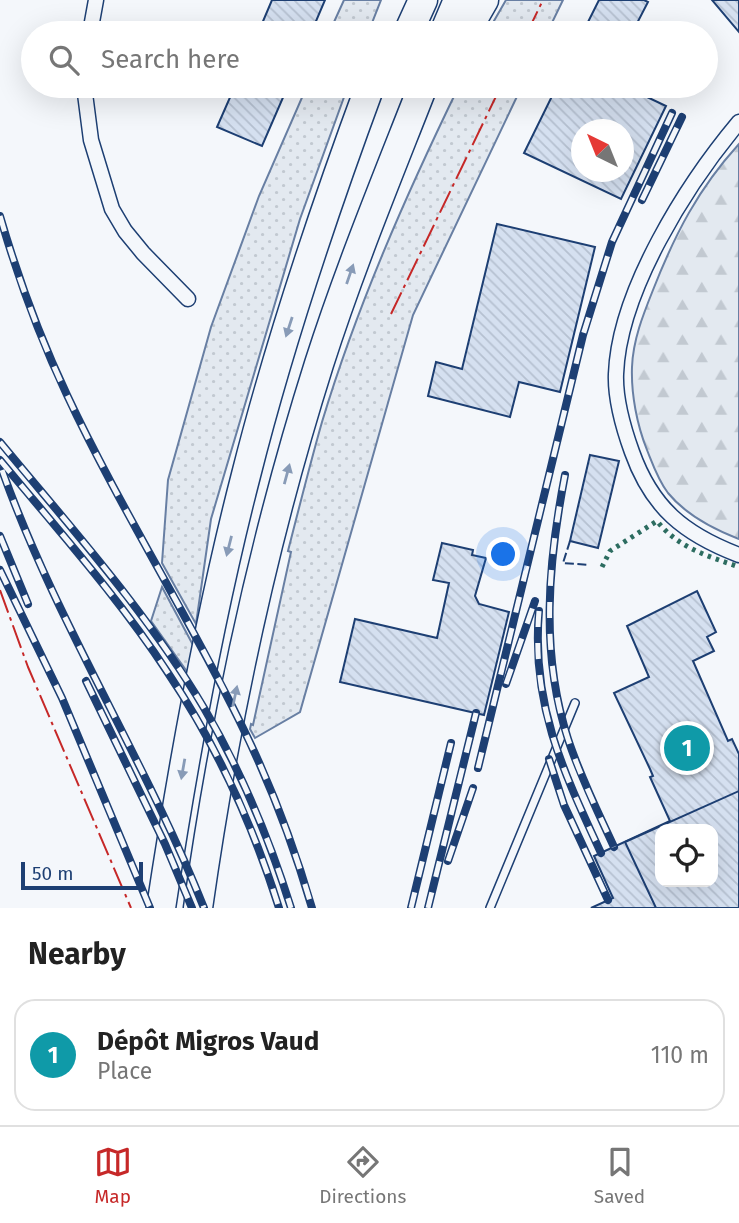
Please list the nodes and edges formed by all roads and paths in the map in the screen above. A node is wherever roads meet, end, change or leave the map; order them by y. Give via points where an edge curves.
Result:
1 (96, 0) edge
2 (402, 0) edge
3 (423, 0) edge
4 (458, 0) edge
5 (484, 0) edge
6 (92, 21) edge
7 (394, 21) edge
8 (413, 21) edge
9 (449, 21) edge
10 (472, 21) edge
11 (85, 98) edge
12 (366, 98) edge
13 (379, 98) edge
14 (418, 98) edge
15 (427, 98) edge
16 (739, 122) edge
17 (396, 155) junction
18 (310, 262) junction
19 (188, 299) dead end
20 (739, 555) edge
21 (575, 703) dead end
22 (160, 908) edge
23 (198, 908) edge
24 (490, 908) edge

1 - 6 street
2 - 7 highway
3 - 8 highway
4 - 9 highway
5 - 10 highway
11 - 19 street via 91,139 113,209 143,253
12 - 18 highway
13 - 18 highway
14 - 17 highway
15 - 17 highway
16 - 20 street via 692,183 660,239 623,329 616,375 627,440 650,492 680,524
23 -> 17 highway via 233,702 286,478 320,362
18 -> 22 highway via 225,559
21 - 24 lane

